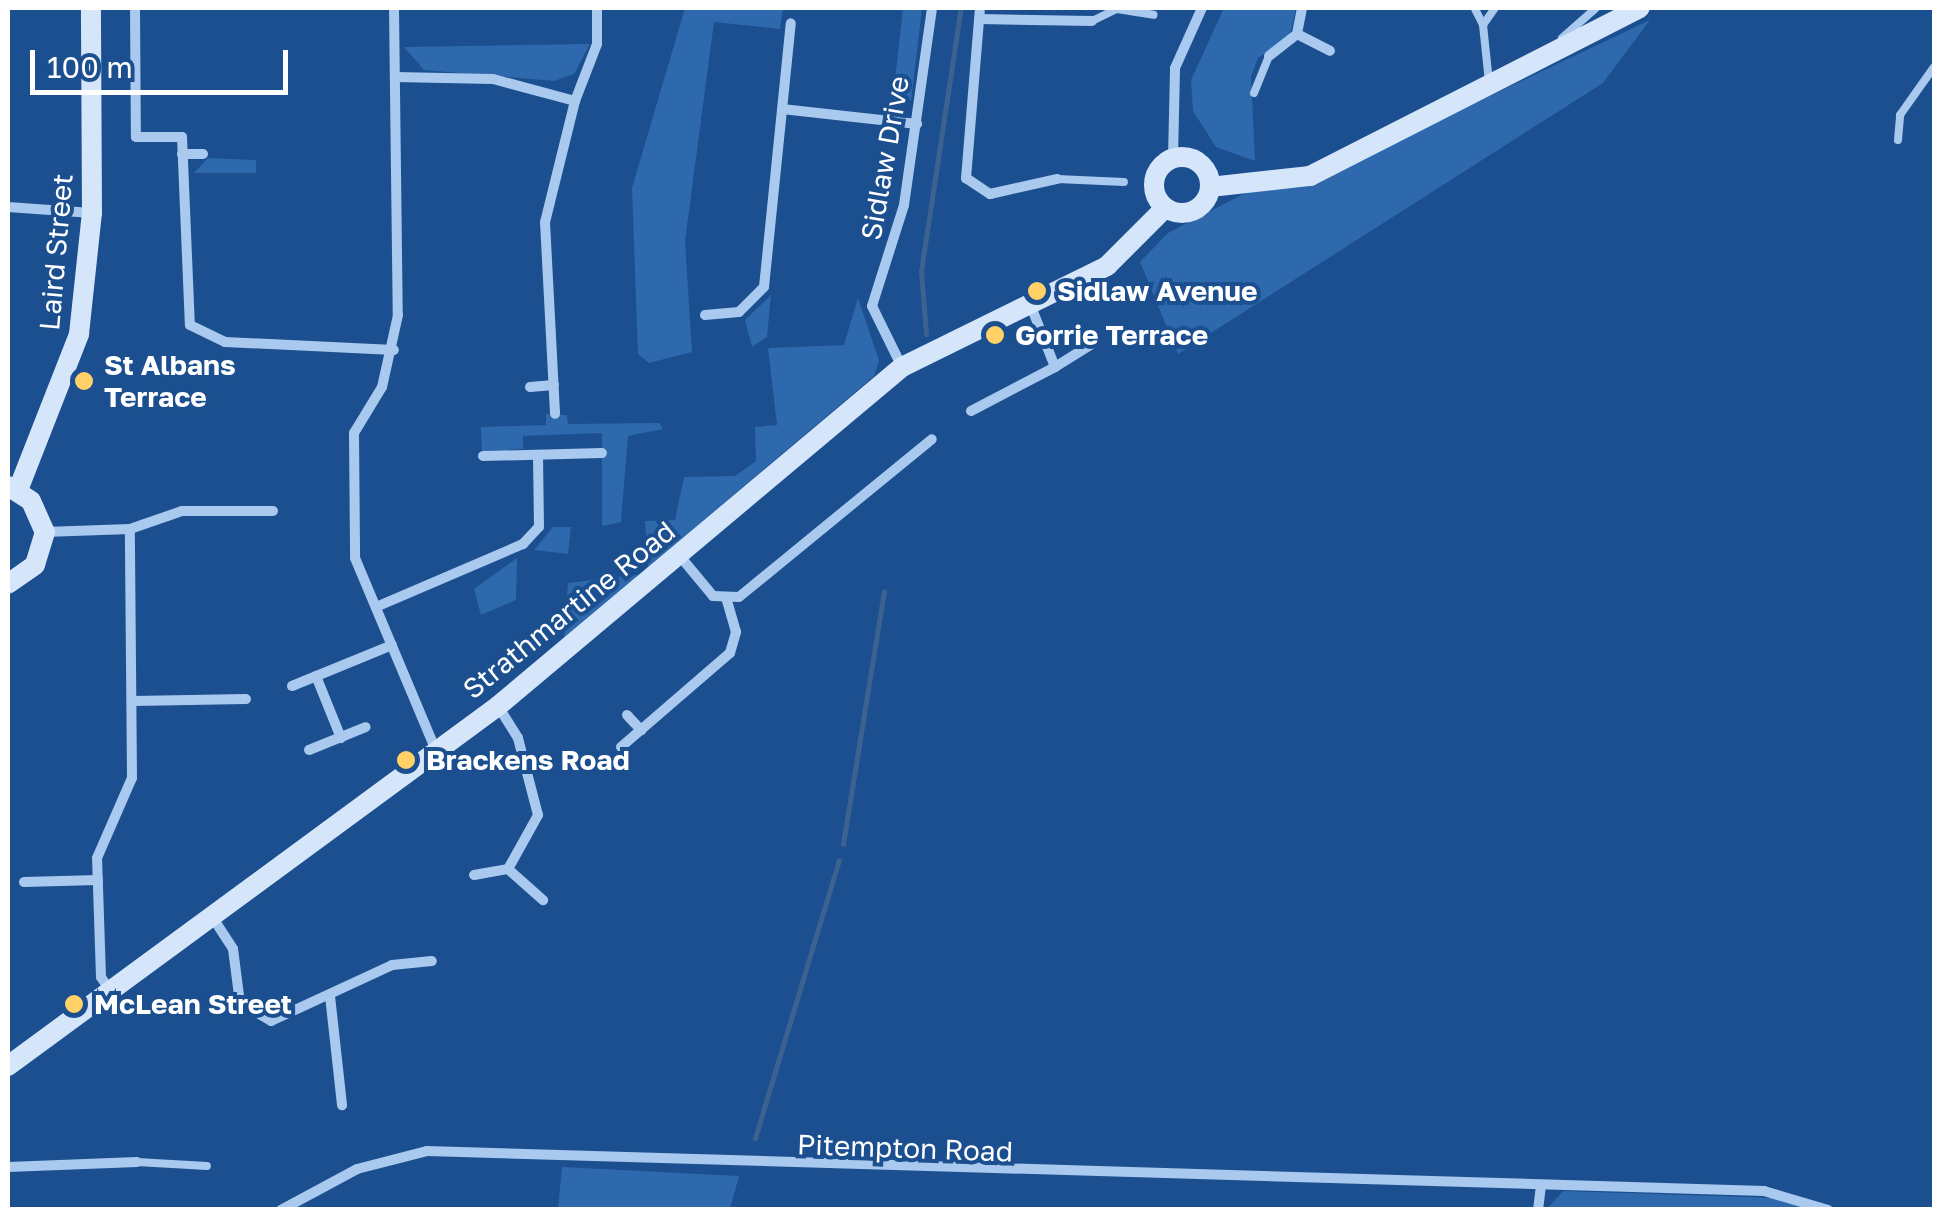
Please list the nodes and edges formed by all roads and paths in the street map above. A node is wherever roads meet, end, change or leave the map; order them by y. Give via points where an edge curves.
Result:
1 (91, 8) edge
2 (135, 8) edge
3 (394, 8) edge
4 (598, 8) edge
5 (932, 8) edge
6 (1202, 8) edge
7 (1302, 8) edge
8 (1496, 8) edge
9 (1580, 8) edge
10 (1596, 8) edge
11 (1640, 8) edge
12 (1474, 9) edge
13 (980, 13) edge
14 (1154, 15) dead end
15 (1586, 17) junction
16 (1092, 21) joint
17 (791, 24) dead end
18 (1483, 25) junction
19 (1297, 34) junction
20 (1330, 51) dead end
21 (1548, 51) junction
22 (1269, 56) joint
23 (1934, 67) edge
24 (395, 78) junction
25 (1489, 82) junction
26 (1254, 93) dead end
27 (575, 101) junction
28 (782, 109) junction
29 (917, 124) junction
30 (1898, 140) dead end
31 (182, 154) junction
32 (204, 154) dead end
33 (1173, 158) junction
34 (1057, 179) joint
35 (1124, 182) dead end
36 (1210, 187) junction
37 (8, 207) edge
38 (1165, 208) junction
39 (92, 213) junction
40 (1030, 303) junction
41 (705, 315) dead end
42 (1092, 344) dead end
43 (394, 350) junction
44 (902, 367) junction
45 (1055, 367) junction
46 (554, 386) junction
47 (530, 387) dead end
48 (971, 411) dead end
49 (555, 414) dead end
50 (932, 439) dead end
51 (602, 453) dead end
52 (538, 455) junction
53 (482, 456) dead end
54 (13, 488) edge
55 (272, 511) dead end
56 (130, 529) junction
57 (44, 532) junction
58 (679, 555) junction
59 (8, 584) edge
60 (727, 600) junction
61 (376, 607) junction
62 (392, 645) junction
63 (316, 676) junction
64 (292, 686) dead end
65 (246, 699) dead end
66 (132, 701) junction
67 (498, 706) junction
68 (627, 715) dead end
69 (366, 727) dead end
70 (641, 730) junction
71 (341, 738) junction
72 (621, 747) dead end
73 (309, 750) dead end
74 (437, 752) junction
75 (508, 870) junction
76 (474, 875) dead end
77 (98, 880) junction
78 (24, 882) dead end
79 (543, 900) dead end
80 (213, 918) junction
81 (432, 961) dead end
82 (110, 992) junction
83 (330, 996) junction
84 (8, 1066) edge
85 (342, 1105) dead end
86 (137, 1162) joint
87 (206, 1166) dead end
88 (8, 1167) edge
89 (1541, 1184) junction
90 (281, 1210) edge
91 (1538, 1210) edge
92 (1828, 1210) edge

1 - 39 street, Laird Street
2 - 31 street via 136,137 182,137
3 - 24 street
4 - 27 street via 597,44
5 - 29 street, Sidlaw Drive
6 - 33 street via 1175,68
7 - 19 street
8 - 18 lane
9 - 15 lane
10 - 15 lane
11 - 21 street
12 - 18 lane
13 - 16 street
13 - 34 street via 966,178 990,194
14 - 16 lane via 1117,9
15 - 21 lane
17 - 28 street
18 - 25 lane
19 - 20 street
19 - 22 street
21 - 25 street
22 - 26 lane
23 - 30 lane via 1900,115
24 - 27 street via 493,78
24 - 43 street
25 - 36 street via 1310,176
27 - 46 street via 546,222
28 - 29 street
28 - 41 street via 764,287 739,312
29 - 44 street, Sidlaw Drive via 872,306
31 - 32 street
31 - 43 street via 190,324 225,342
33 - 36 street via 1199,162
33 - 38 street via 1154,185
34 - 35 lane
36 - 38 street via 1194,210
37 - 39 street
38 - 40 street, Strathmartine Road via 1131,250
39 - 54 street, Laird Street via 80,334
40 - 44 street, Strathmartine Road
40 - 45 street
42 - 45 street
43 - 61 street via 354,433 355,558
44 - 58 street, Strathmartine Road
45 - 48 street
46 - 47 street
46 - 49 street
50 - 60 street
51 - 52 street
52 - 53 street
52 - 61 street via 540,527 523,544
54 - 57 street, Laird Street
55 - 56 street via 182,512
56 - 57 street
56 - 66 street
57 - 59 street via 35,565
58 - 60 street
58 - 67 street, Strathmartine Road
60 - 70 street via 736,632 730,653
61 - 62 street
62 - 63 street
62 - 74 street
63 - 64 street
63 - 71 street
65 - 66 street
66 - 77 street via 128,800 97,858
67 - 74 street, Strathmartine Road
67 - 75 street via 518,738 538,815
68 - 70 street
69 - 71 street
70 - 72 street
71 - 73 street
74 - 80 street, Strathmartine Road
75 - 76 street
75 - 79 street
77 - 78 street
77 - 82 street via 101,978
80 - 82 street, Strathmartine Road
80 - 83 street via 233,949 240,1003 254,1016 290,1016
81 - 83 street via 392,965
82 - 84 street, Strathmartine Road
83 - 85 street
86 - 87 lane
86 - 88 street
89 - 90 street, Pitempton Road via 427,1151 357,1169
89 - 91 street
89 - 92 street, Pitempton Road via 1764,1191

